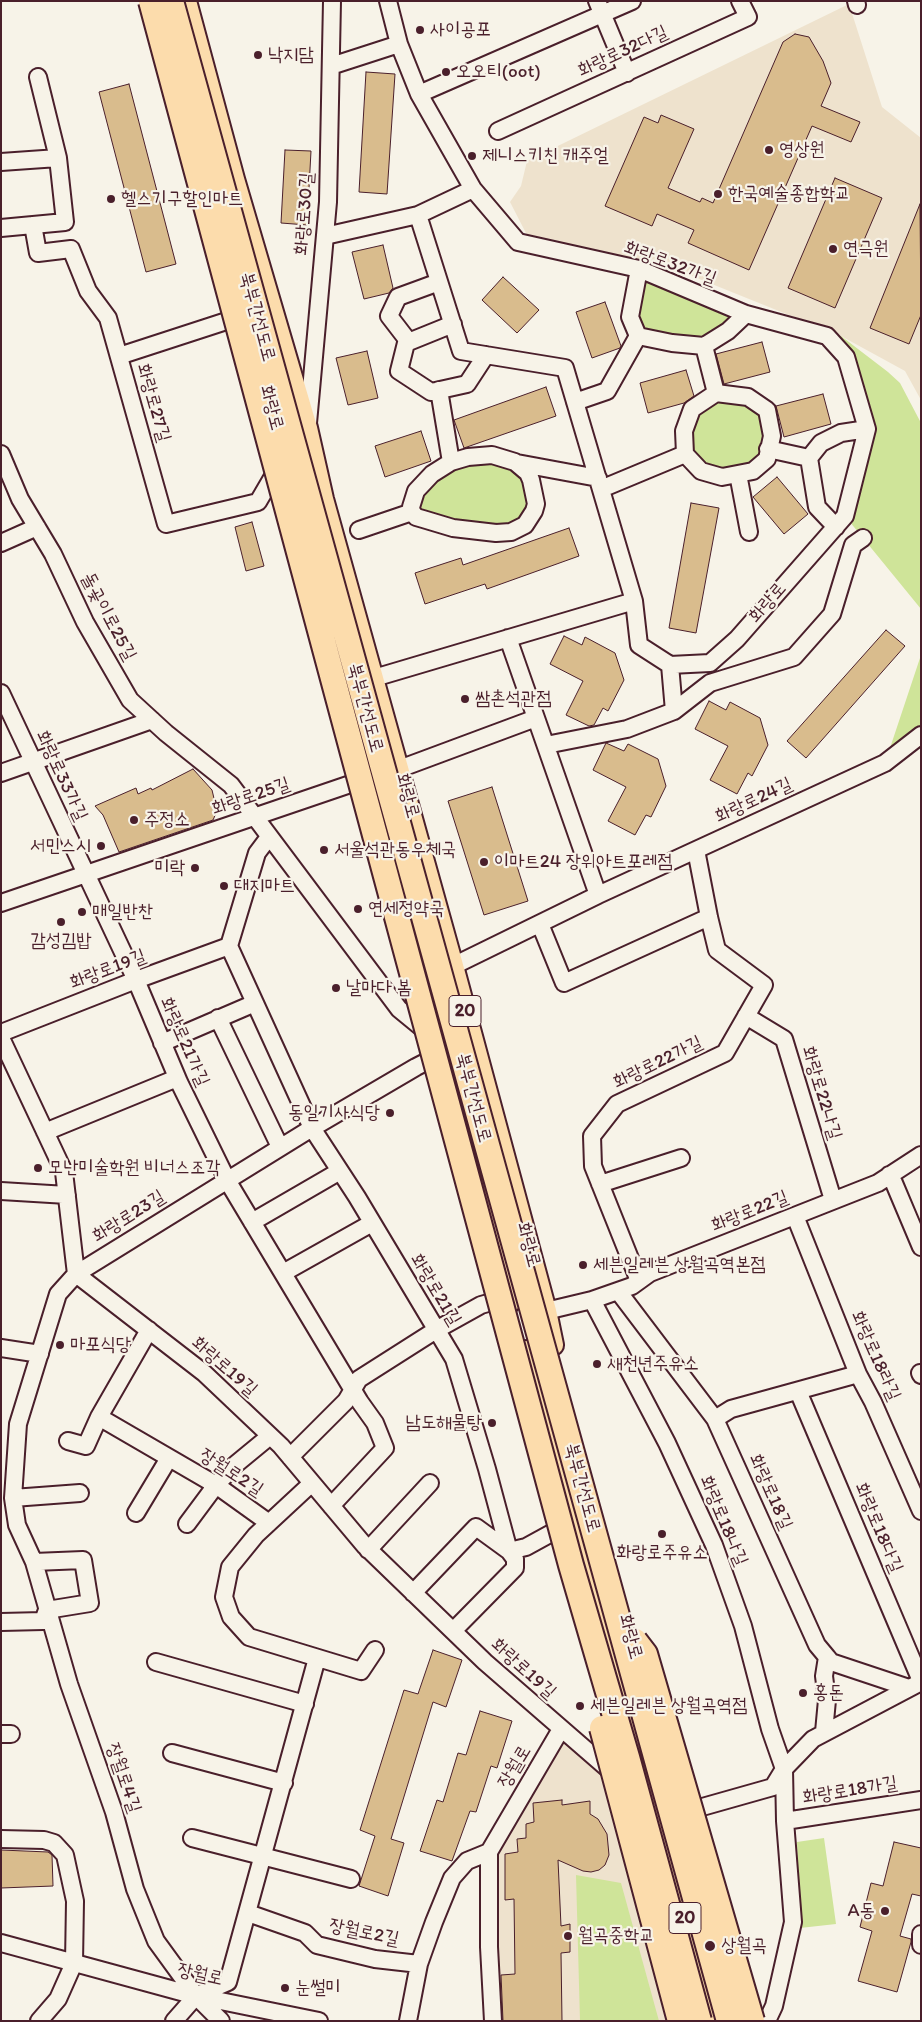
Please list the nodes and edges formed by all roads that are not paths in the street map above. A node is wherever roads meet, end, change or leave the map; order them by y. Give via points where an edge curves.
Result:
1 (151, 1) edge
2 (159, 1) edge
3 (171, 1) edge
4 (186, 1) edge
5 (332, 1) edge
6 (388, 1) edge
7 (632, 1) edge
8 (740, 1) edge
9 (599, 8) edge
10 (400, 44) junction
11 (331, 66) junction
12 (627, 72) junction
13 (38, 77) dead end
14 (419, 94) junction
15 (498, 131) dead end
16 (58, 158) junction
17 (1, 162) edge
18 (473, 189) junction
19 (418, 215) junction
20 (33, 225) junction
21 (1, 228) edge
22 (324, 236) junction
23 (639, 269) junction
24 (439, 282) junction
25 (746, 314) junction
26 (245, 315) junction
27 (452, 324) junction
28 (638, 336) junction
29 (409, 342) junction
30 (704, 346) junction
31 (486, 355) junction
32 (119, 356) junction
33 (438, 390) junction
34 (716, 393) junction
35 (575, 402) junction
36 (307, 428) junction
37 (867, 429) junction
38 (768, 449) junction
39 (312, 452) junction
40 (1, 454) edge
41 (685, 454) junction
42 (284, 457) junction
43 (808, 458) junction
44 (451, 462) junction
45 (515, 462) junction
46 (738, 474) junction
47 (599, 484) junction
48 (323, 499) junction
49 (298, 507) junction
50 (412, 512) junction
51 (836, 526) junction
52 (37, 527) junction
53 (358, 530) dead end
54 (749, 532) dead end
55 (862, 538) dead end
56 (1, 544) edge
57 (634, 601) junction
58 (508, 638) junction
59 (670, 665) junction
60 (374, 678) junction
61 (1, 693) edge
62 (674, 711) junction
63 (536, 718) junction
64 (152, 720) junction
65 (921, 735) edge
66 (546, 745) junction
67 (32, 762) junction
68 (399, 769) junction
69 (1, 772) edge
70 (372, 777) junction
71 (255, 816) junction
72 (269, 837) junction
73 (696, 850) junction
74 (85, 875) junction
75 (598, 895) junction
76 (1, 903) edge
77 (708, 917) junction
78 (540, 924) junction
79 (230, 946) junction
80 (453, 966) junction
81 (136, 980) junction
82 (255, 1002) junction
83 (746, 1016) junction
84 (218, 1018) junction
85 (1, 1033) edge
86 (1, 1038) edge
87 (162, 1043) junction
88 (449, 1050) junction
89 (177, 1078) junction
90 (312, 1128) junction
91 (45, 1132) junction
92 (280, 1147) junction
93 (921, 1155) edge
94 (681, 1158) dead end
95 (340, 1170) junction
96 (889, 1175) junction
97 (227, 1180) junction
98 (600, 1184) junction
99 (1, 1191) edge
100 (66, 1195) junction
101 (833, 1200) junction
102 (795, 1216) junction
103 (252, 1222) junction
104 (372, 1223) junction
105 (921, 1247) edge
106 (502, 1248) junction
107 (529, 1251) junction
108 (283, 1273) junction
109 (76, 1274) junction
110 (639, 1281) junction
111 (618, 1291) junction
112 (509, 1297) junction
113 (592, 1300) junction
114 (546, 1311) junction
115 (149, 1330) junction
116 (436, 1330) junction
117 (1, 1348) edge
118 (40, 1354) junction
119 (858, 1374) junction
120 (353, 1390) junction
121 (798, 1391) junction
122 (99, 1417) junction
123 (715, 1419) junction
124 (270, 1436) junction
125 (68, 1441) dead end
126 (290, 1457) junction
127 (169, 1458) junction
128 (312, 1483) junction
129 (430, 1483) dead end
130 (216, 1485) junction
131 (80, 1493) dead end
132 (13, 1498) junction
133 (331, 1506) junction
134 (921, 1511) edge
135 (136, 1513) dead end
136 (573, 1522) junction
137 (269, 1523) junction
138 (186, 1524) dead end
139 (368, 1550) junction
140 (509, 1551) junction
141 (34, 1562) junction
142 (571, 1565) junction
143 (413, 1593) junction
144 (48, 1610) junction
145 (616, 1613) junction
146 (1, 1622) edge
147 (453, 1631) junction
148 (375, 1650) dead end
149 (827, 1657) junction
150 (317, 1658) junction
151 (156, 1662) dead end
152 (917, 1684) edge
153 (305, 1704) junction
154 (561, 1730) junction
155 (824, 1732) junction
156 (172, 1752) dead end
157 (784, 1769) junction
158 (284, 1783) junction
159 (921, 1800) edge
160 (667, 1815) junction
161 (785, 1821) junction
162 (192, 1838) dead end
163 (1, 1840) edge
164 (489, 1852) junction
165 (264, 1856) junction
166 (351, 1879) dead end
167 (248, 1914) junction
168 (921, 1934) edge
169 (1, 1943) edge
170 (921, 1945) edge
171 (74, 1963) junction
172 (419, 1964) junction
173 (729, 1977) junction
174 (703, 1986) junction
175 (196, 1996) junction
176 (39, 2021) edge
177 (174, 2021) edge
178 (221, 2021) edge
179 (318, 2021) edge
180 (408, 2021) edge
181 (493, 2021) edge
182 (680, 2021) edge
183 (699, 2021) edge
184 (712, 2021) edge
185 (729, 2021) edge
186 (742, 2021) edge
187 (752, 2021) edge
188 (767, 2021) edge

1 - 142 highway, 북부간선도로, bridge
2 - 26 main road, 화랑로 / 20
3 - 145 highway, 북부간선도로, bridge
4 - 36 main road, 화랑로 / 20
5 - 11 street, 화랑로30길
6 - 10 street, 화랑로32가길
7 - 9 street
8 - 12 street, 화랑로32다길 via 748,17
9 - 12 street
9 - 14 street
10 - 11 street
10 - 14 street, 화랑로32가길
11 - 22 street, 화랑로30길 via 328,202
12 - 15 street, 화랑로32다길
13 - 16 street
14 - 18 street, 화랑로32가길
16 - 17 street
16 - 20 street via 64,222
18 - 19 street
18 - 23 street, 화랑로32가길 via 518,242
19 - 22 street
19 - 24 street
20 - 21 street
20 - 32 street, 화랑로27길 via 38,252 71,249 88,291 108,318
22 - 36 street, 화랑로30길
23 - 25 street, 화랑로32가길
23 - 28 street via 630,317
24 - 27 street
24 - 29 street via 398,297 389,316
25 - 30 street via 728,331
25 - 37 street, 화랑로32가길 via 828,336 846,357
26 - 32 street
26 - 42 main road, 화랑로 / 20
27 - 29 street
27 - 31 street via 461,351
28 - 30 street
28 - 35 street via 606,391
29 - 33 street via 406,343 399,371 431,392
30 - 34 street
31 - 33 street via 467,384
31 - 35 street via 565,368
32 - 42 street, 화랑로27길 via 166,524 258,502
33 - 44 street
34 - 38 street via 748,397 767,410 772,436
34 - 41 street via 692,409 684,431
35 - 47 street
36 - 39 main road, 화랑로 / 20
37 - 43 street via 841,433 821,444
37 - 51 street via 845,516
38 - 43 street
38 - 46 street via 767,459 753,471
39 - 42 main road via 299,469
39 - 48 main road, 화랑로 / 20
40 - 52 street, 돌곶이로25길 via 20,499
41 - 46 street via 701,471 722,477
41 - 47 street
42 - 49 main road, 화랑로 / 20
43 - 51 street via 817,507
44 - 45 street via 484,455 500,456
44 - 50 street via 432,474 416,491
45 - 47 street
45 - 50 street via 528,473 536,504 525,525 511,532 454,528 423,520
46 - 54 street
47 - 57 street
48 - 49 main road via 304,488
48 - 60 main road, 화랑로 / 20
49 - 70 main road, 화랑로 / 20
50 - 53 street
51 - 59 street, 화랑로 via 737,639 710,662
52 - 56 street
52 - 64 street, 돌곶이로25길 via 85,622 130,700
55 - 62 street via 853,545 832,614 794,657 710,683
57 - 58 street
57 - 59 street via 639,644
58 - 60 street
58 - 63 street
59 - 62 street
60 - 68 main road, 화랑로 / 20
61 - 67 street, 화랑로33가길
62 - 66 street via 627,728
63 - 66 street
63 - 68 street
64 - 67 street
64 - 71 street, 돌곶이로25길 via 231,785
65 - 73 street, 화랑로24길 via 886,763
66 - 75 street
67 - 69 street
67 - 74 street, 화랑로33가길
68 - 80 main road, 화랑로 / 20
70 - 71 street, 화랑로25길
70 - 88 main road, 화랑로 / 20
71 - 72 street
71 - 74 street, 화랑로25길
72 - 79 street via 257,853
72 - 88 street via 399,1009
73 - 75 street, 화랑로24길
73 - 77 street, 화랑로22가길
74 - 76 street, 화랑로25길
74 - 81 street, 화랑로21가길
75 - 78 street, 화랑로24길
77 - 78 street via 564,983
77 - 83 street, 화랑로22가길 via 717,950 764,985
78 - 80 street, 화랑로24길
79 - 81 street, 화랑로19길
79 - 82 street, 화랑로21길
80 - 107 main road, 화랑로 / 20
81 - 85 street, 화랑로19길
81 - 87 street, 화랑로21가길
82 - 84 street
82 - 90 street, 화랑로21길
83 - 98 street, 화랑로22가길 via 725,1054 617,1104 592,1136 593,1166
83 - 101 street, 화랑로22나길 via 784,1039
84 - 87 street
84 - 92 street
86 - 91 street
87 - 89 street, 화랑로21가길
88 - 90 street, 화랑로23길
88 - 106 main road, 화랑로 / 20
89 - 91 street
89 - 97 street, 화랑로21가길
90 - 92 street, 화랑로23길
90 - 95 street, 화랑로21길
91 - 100 street via 64,1172
92 - 97 street, 화랑로23길
93 - 96 street, 화랑로22길
94 - 98 street
95 - 103 street
95 - 104 street, 화랑로21길
96 - 101 street, 화랑로22길 via 878,1183
96 - 105 street
97 - 103 street, 화랑로21가길
97 - 109 street, 화랑로23길
98 - 110 street, 화랑로22가길
99 - 100 street
100 - 109 street
101 - 102 street, 화랑로22길
102 - 110 street, 화랑로22길 via 650,1273
102 - 119 street, 화랑로18라길
103 - 108 street, 화랑로21가길
104 - 108 street
104 - 116 street, 화랑로21길
106 - 107 main road via 516,1255
106 - 112 main road, 화랑로 / 20
107 - 114 main road, 화랑로 / 20
108 - 120 street, 화랑로21가길
109 - 115 street, 화랑로19길
109 - 118 street, 장월로4길 via 58,1294
110 - 111 street, 화랑로22길
111 - 113 street, 화랑로22길
111 - 123 street, 화랑로18길
112 - 116 street via 481,1305
112 - 136 main road, 화랑로 / 20
113 - 114 street, 화랑로22길
113 - 157 street, 화랑로18나길 via 667,1443 714,1545 743,1626
114 - 160 main road, 화랑로 / 20
115 - 122 street
115 - 124 street, 화랑로19길 via 204,1373
116 - 120 street via 359,1379
116 - 140 street, 화랑로21길 via 454,1359
117 - 118 street
118 - 132 street, 장월로4길 via 18,1424
119 - 121 street
119 - 134 street, 화랑로18라길
120 - 126 street
120 - 133 street, 화랑로21가길 via 375,1423 385,1448
121 - 123 street via 731,1409
121 - 152 street, 화랑로18다길
122 - 125 street via 86,1446
122 - 127 street, 장월로2길
123 - 149 street, 화랑로18길 via 817,1645
124 - 126 street, 화랑로19길
124 - 130 street
126 - 128 street, 화랑로19길
127 - 130 street, 장월로2길
127 - 135 street, 장월로2길
128 - 133 street, 화랑로19길
128 - 137 street, 장월로2길
129 - 139 street
130 - 137 street, 장월로2길
130 - 138 street
131 - 132 street
132 - 141 street, 장월로4길 via 17,1525
133 - 139 street, 화랑로19길
136 - 140 street via 526,1547
136 - 160 main road, 화랑로 / 20
137 - 150 street, 장월로2길 via 230,1568 224,1597 231,1617 249,1637
139 - 143 street, 화랑로19길
140 - 143 street via 476,1527
140 - 147 street via 515,1559 515,1568
141 - 144 street, 장월로4길
141 - 144 street via 83,1560 90,1603
142 - 182 highway, bridge via 590,1677
142 - 183 highway, 북부간선도로, bridge
143 - 147 street, 화랑로19길
144 - 146 street via 43,1621
144 - 175 street, 장월로4길 via 69,1684 114,1812 135,1889 156,1941
145 - 185 highway, 북부간선도로, bridge
145 - 187 highway, bridge via 645,1654
147 - 154 street, 화랑로19길
148 - 150 street, 장월로2길 via 361,1670
149 - 152 street via 831,1662
149 - 155 street
150 - 153 street
151 - 153 street
152 - 155 street
153 - 158 street
154 - 160 street, 화랑로19길
154 - 164 street, 장월로
155 - 157 street
156 - 158 street
157 - 160 street via 772,1786
157 - 161 street
158 - 165 street
159 - 161 street, 화랑로18가길
160 - 173 main road, 화랑로 / 20
160 - 174 main road, 화랑로 / 20
161 - 188 street via 793,1922 774,2006
162 - 165 street
163 - 171 street via 44,1840 54,1844 65,1855 75,1901
164 - 172 street via 467,1861 452,1878
164 - 181 street
165 - 166 street
165 - 167 street
167 - 172 street, 장월로2길 via 305,1933 316,1944 375,1959
167 - 175 street via 228,1982
168 - 170 street
169 - 171 street, 장월로
171 - 175 street, 장월로
171 - 176 street via 58,1999
172 - 180 street
173 - 174 main road
173 - 186 main road, 화랑로 / 20
174 - 184 main road, 화랑로 / 20
175 - 177 street
175 - 178 street, 장월로4길
175 - 179 street, 장월로

